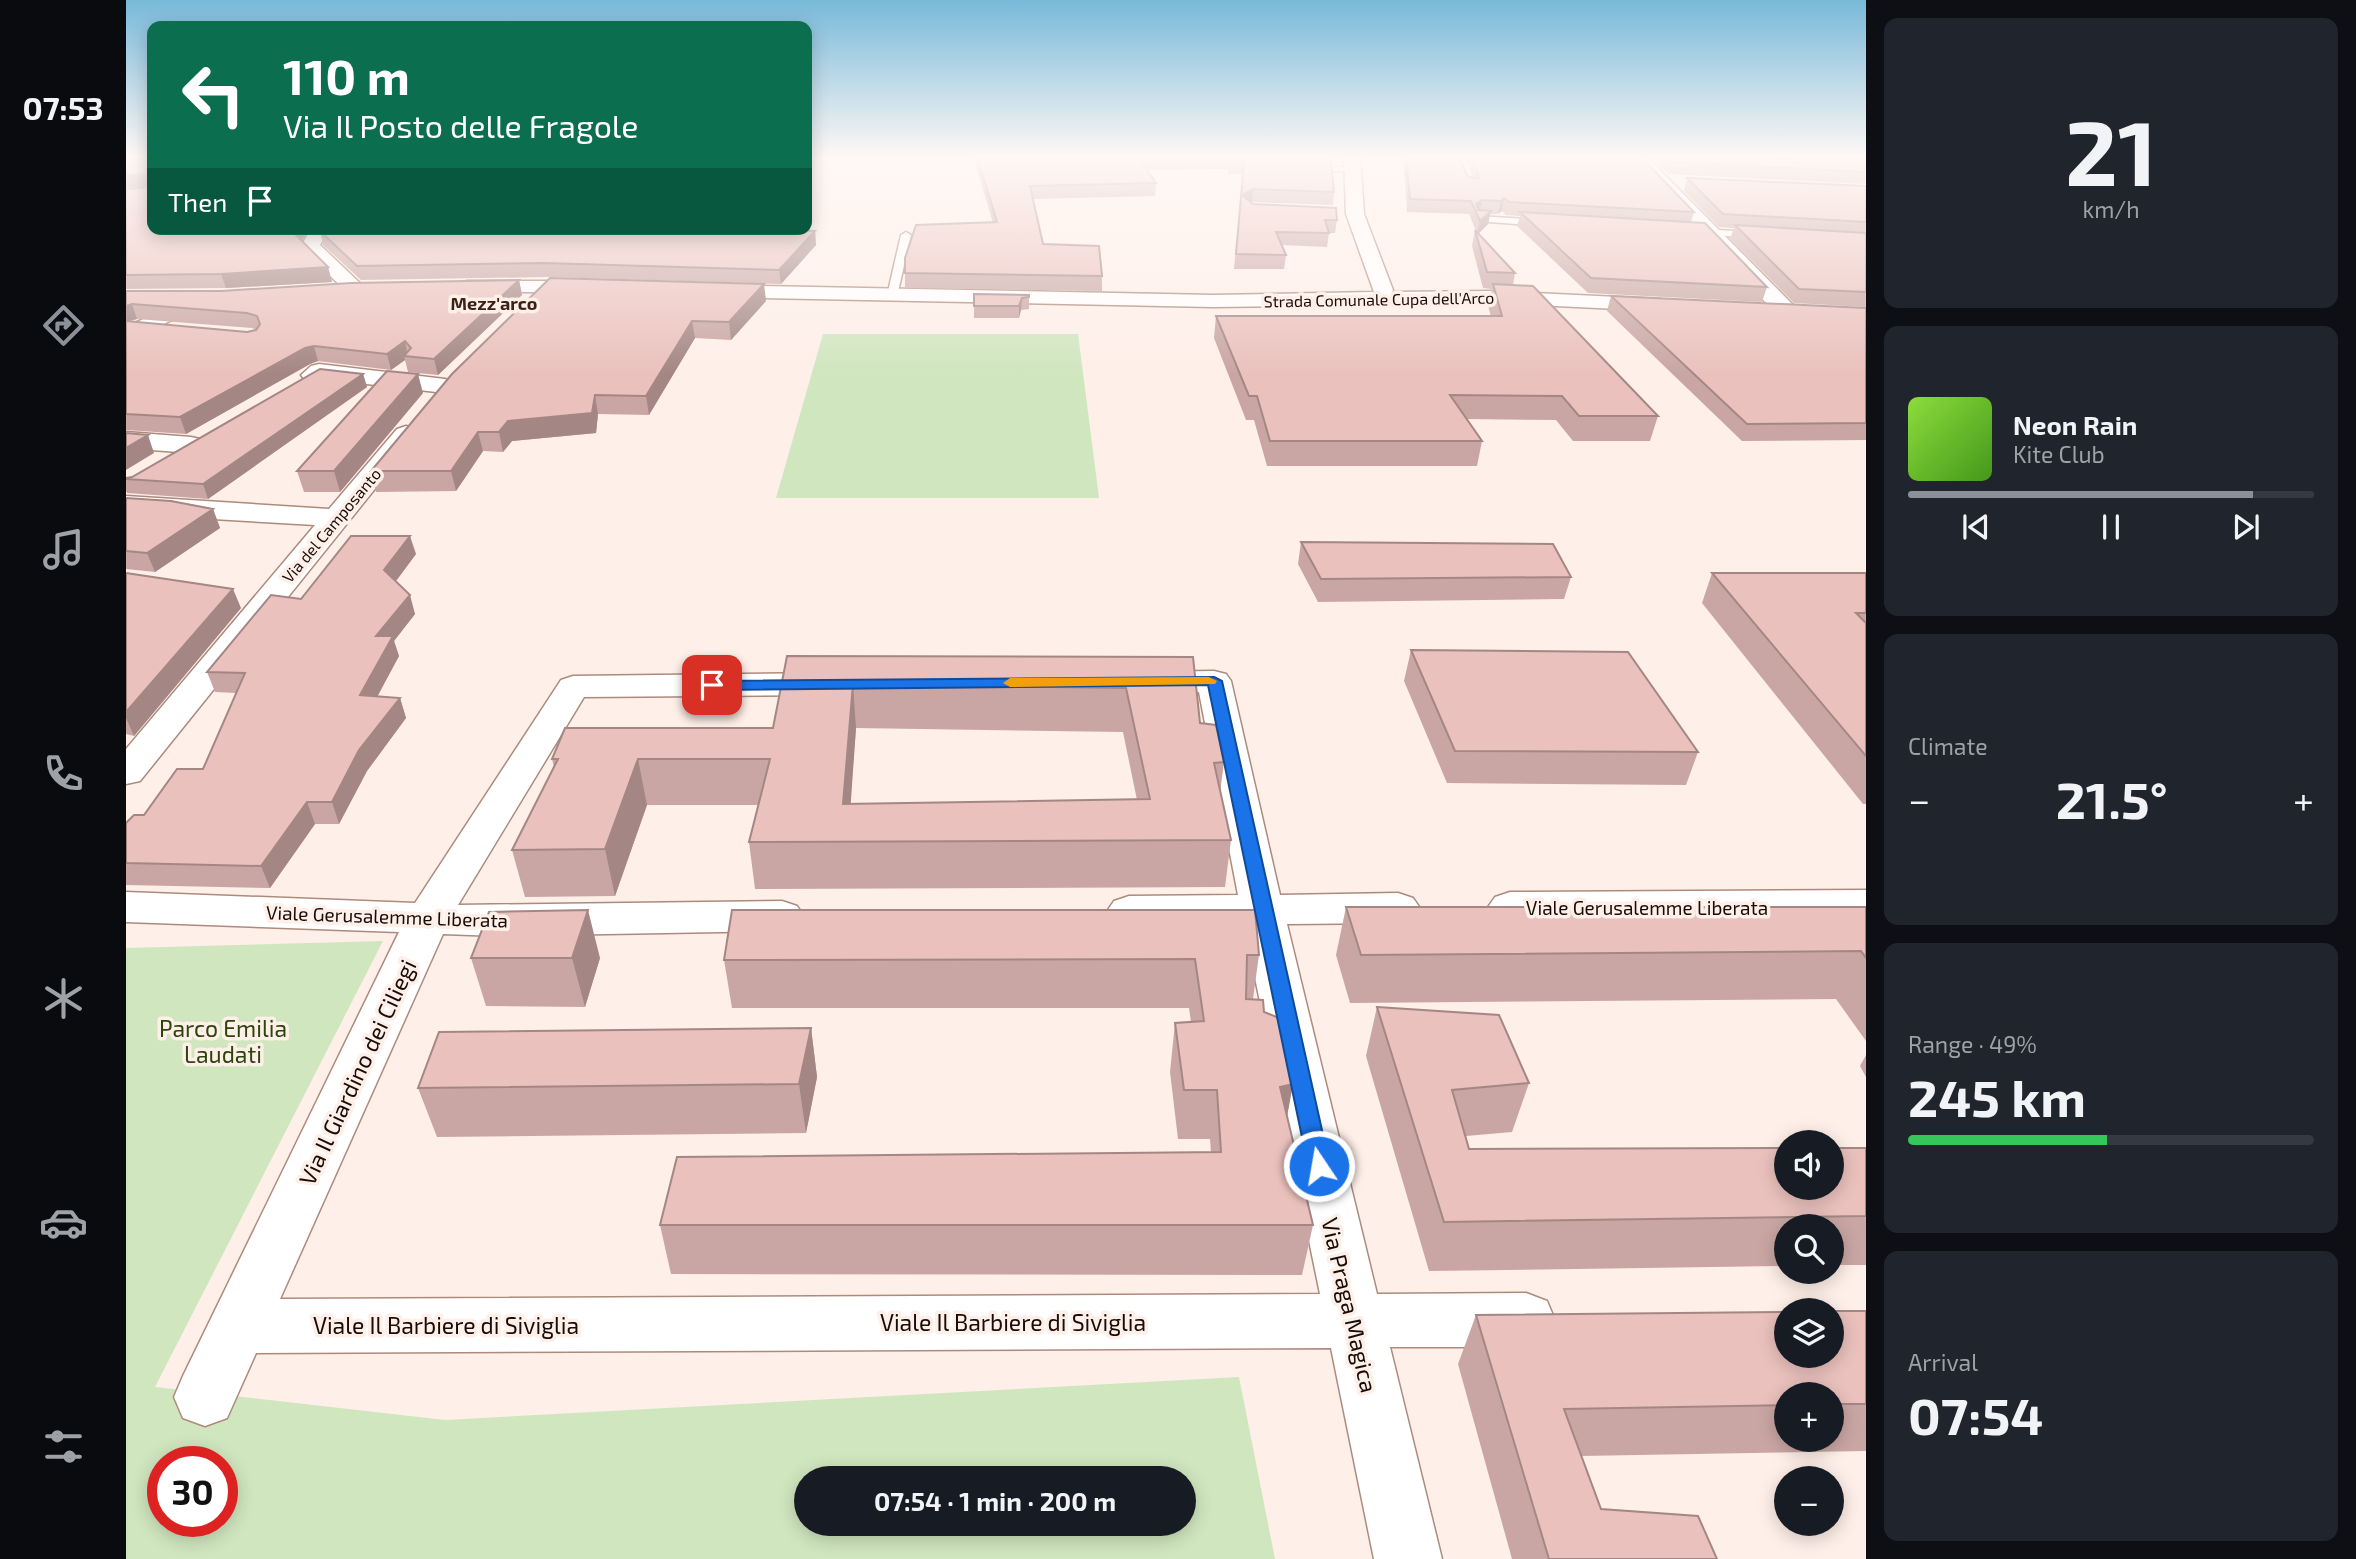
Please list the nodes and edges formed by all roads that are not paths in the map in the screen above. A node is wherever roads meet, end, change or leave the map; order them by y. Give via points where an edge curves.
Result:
1 (1360, 229) edge
2 (1705, 229) edge
3 (1682, 231) edge
4 (1709, 233) junction
5 (906, 234) dead end
6 (317, 235) edge
7 (1774, 236) edge
8 (547, 286) junction
9 (451, 287) edge
10 (382, 288) edge
11 (617, 288) edge
12 (355, 289) junction
13 (329, 290) edge
14 (687, 290) edge
15 (1383, 290) dead end
16 (892, 296) junction
17 (152, 298) edge
18 (1674, 306) edge
19 (1763, 312) edge
20 (519, 313) edge
21 (1788, 313) junction
22 (1814, 314) edge
23 (175, 332) edge
24 (132, 341) edge
25 (296, 385) edge
26 (214, 432) edge
27 (126, 440) edge
28 (191, 445) junction
29 (159, 464) edge
30 (126, 505) edge
31 (336, 518) junction
32 (230, 594) edge
33 (270, 599) junction
34 (1117, 682) edge
35 (866, 684) edge
36 (132, 757) edge
37 (126, 907) edge
38 (1262, 909) junction
39 (1095, 911) edge
40 (1860, 914) edge
41 (818, 916) edge
42 (428, 918) junction
43 (1353, 1320) junction
44 (1577, 1320) edge
45 (240, 1326) junction
46 (205, 1397) dead end
47 (1408, 1559) edge

1 - 15 street
2 - 4 street
3 - 4 lane
4 - 7 lane
4 - 21 street
5 - 16 lane
6 - 12 street via 310,246
8 - 9 street
8 - 11 street
8 - 20 street
10 - 12 street
12 - 13 street
14 - 16 street, Strada Comunale Cupa dell'Arco
16 - 18 street, Strada Comunale Cupa dell'Arco via 1213,301 1492,297
17 - 24 street via 216,297
19 - 21 street
21 - 22 street
23 - 24 street
25 - 31 street, Via del Camposanto via 319,372 439,394
26 - 28 street
27 - 28 street
28 - 29 street
30 - 31 street
31 - 33 street, Via del Camposanto
32 - 33 street
33 - 36 street, Via del Camposanto
34 - 38 street, Via Praga Magica via 1214,681
35 - 42 street, Via Il Giardino dei Ciliegi via 573,687
37 - 42 street, Viale Gerusalemme Liberata
38 - 39 street, Viale Gerusalemme Liberata
38 - 40 street, Viale Gerusalemme Liberata
38 - 43 street, Via Praga Magica
41 - 42 street, Viale Gerusalemme Liberata
42 - 45 street, Via Il Giardino dei Ciliegi
43 - 44 street, Viale Il Barbiere di Siviglia
43 - 45 street, Viale Il Barbiere di Siviglia
43 - 47 street, Via Praga Magica
45 - 46 street, Via Il Giardino dei Ciliegi

